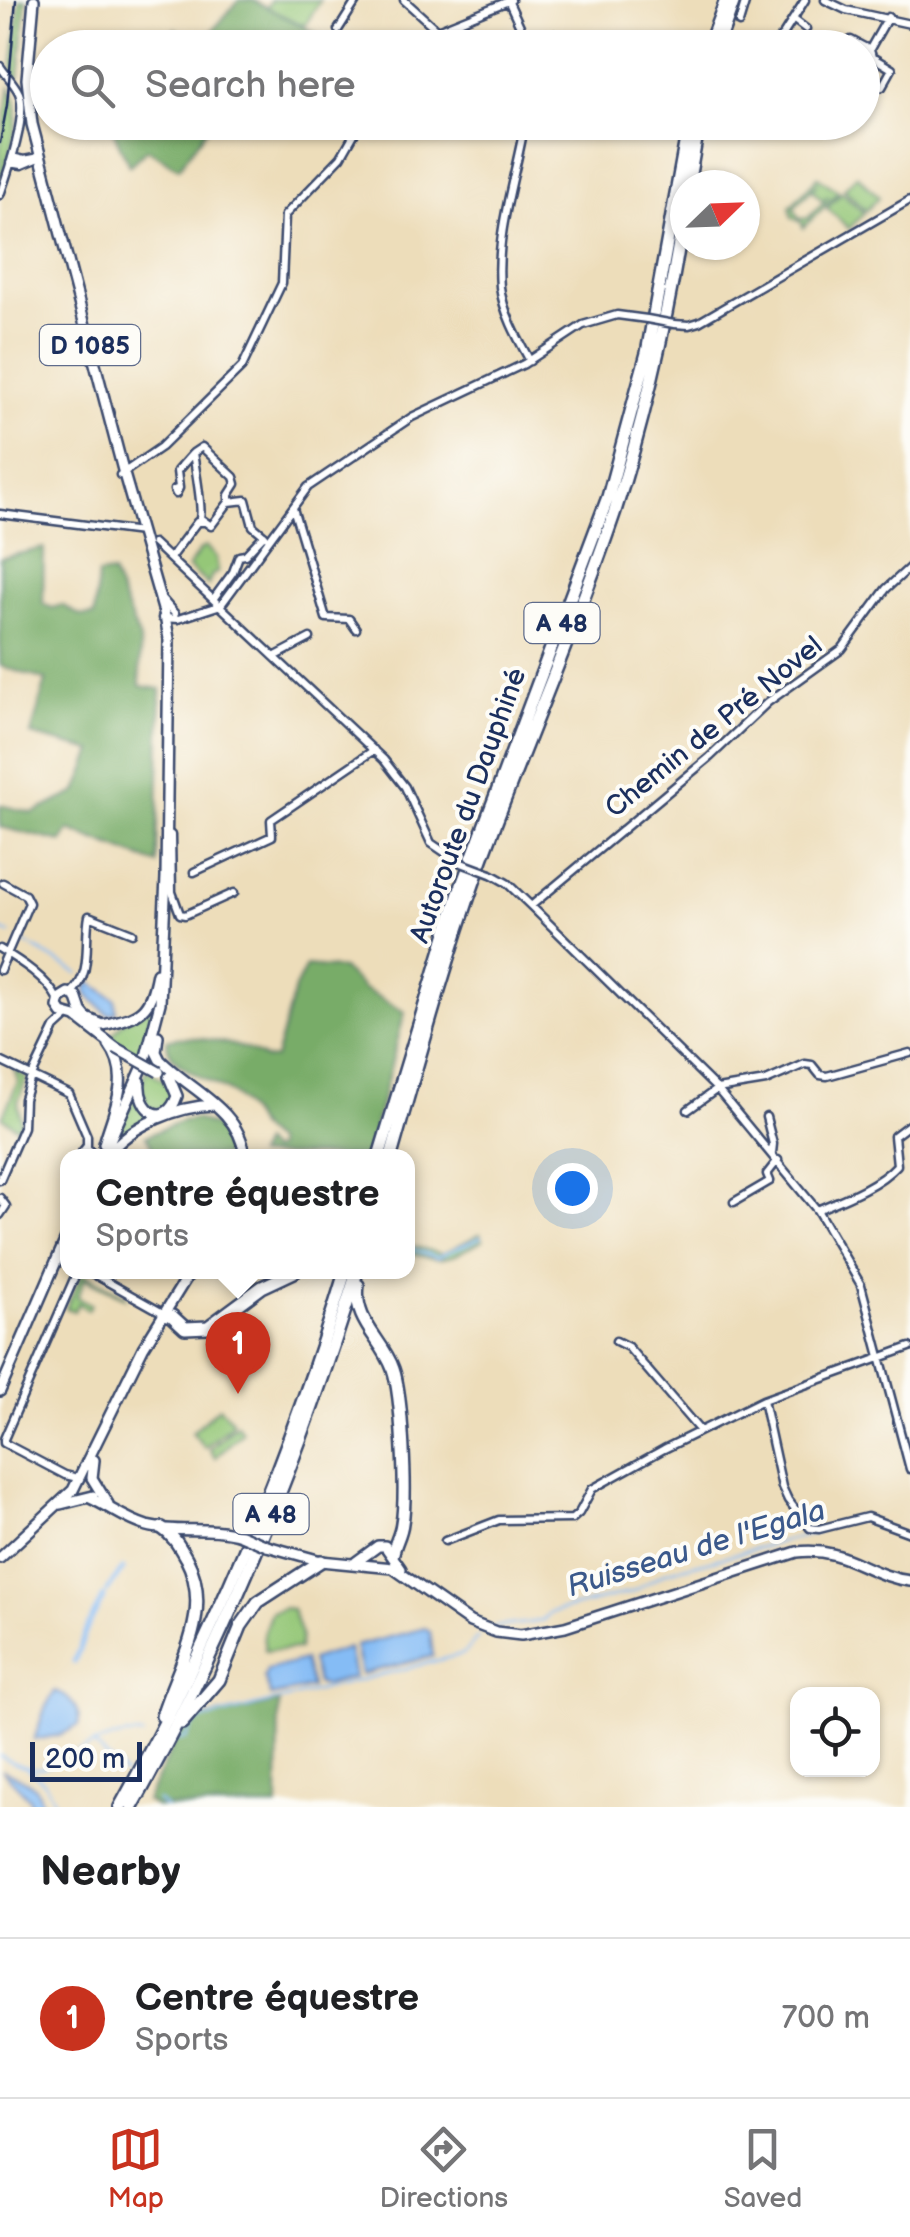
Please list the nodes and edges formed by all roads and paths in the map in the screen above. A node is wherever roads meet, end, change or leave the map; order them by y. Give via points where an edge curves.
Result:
1 (32, 0) edge
2 (357, 0) edge
3 (404, 0) edge
4 (510, 0) edge
5 (726, 0) edge
6 (734, 0) edge
7 (746, 0) edge
8 (805, 0) edge
9 (825, 0) edge
10 (885, 17) junction
11 (793, 19) junction
12 (739, 23) dead end
13 (910, 24) edge
14 (806, 28) dead end
15 (31, 30) edge
16 (338, 30) dead end
17 (437, 30) joint
18 (524, 30) edge
19 (715, 30) edge
20 (723, 30) edge
21 (786, 30) edge
22 (879, 30) edge
23 (30, 44) edge
24 (880, 62) edge
25 (1, 70) edge
26 (882, 87) dead end
27 (30, 112) edge
28 (34, 140) edge
29 (351, 140) edge
30 (522, 140) edge
31 (687, 140) edge
32 (695, 140) edge
33 (12, 157) junction
34 (37, 158) junction
35 (690, 170) edge
36 (0, 195) edge
37 (910, 200) edge
38 (676, 260) edge
39 (530, 360) junction
40 (193, 453) junction
41 (122, 474) junction
42 (179, 488) dead end
43 (229, 502) junction
44 (293, 508) junction
45 (0, 514) edge
46 (206, 522) junction
47 (138, 532) junction
48 (267, 537) junction
49 (153, 543) dead end
50 (170, 558) junction
51 (910, 567) edge
52 (218, 602) junction
53 (172, 617) junction
54 (356, 630) dead end
55 (310, 638) dead end
56 (276, 656) junction
57 (374, 750) junction
58 (162, 821) junction
59 (166, 834) junction
60 (194, 872) dead end
61 (1, 881) edge
62 (234, 893) dead end
63 (531, 906) junction
64 (132, 933) dead end
65 (3, 951) edge
66 (161, 963) junction
67 (0, 970) edge
68 (68, 1003) junction
69 (160, 1003) junction
70 (87, 1018) junction
71 (100, 1034) junction
72 (150, 1048) junction
73 (910, 1053) edge
74 (0, 1061) edge
75 (164, 1074) junction
76 (32, 1075) junction
77 (190, 1090) junction
78 (717, 1090) junction
79 (215, 1105) junction
80 (189, 1110) junction
81 (688, 1110) dead end
82 (766, 1117) dead end
83 (910, 1124) edge
84 (87, 1147) dead end
85 (105, 1149) edge
86 (106, 1149) edge
87 (106, 1149) edge
88 (110, 1149) edge
89 (242, 1149) edge
90 (384, 1149) edge
91 (384, 1149) edge
92 (773, 1154) junction
93 (0, 1180) edge
94 (0, 1198) edge
95 (734, 1202) dead end
96 (817, 1210) junction
97 (0, 1215) edge
98 (60, 1252) edge
99 (74, 1279) edge
100 (102, 1279) edge
101 (186, 1279) edge
102 (279, 1279) edge
103 (343, 1279) edge
104 (357, 1279) edge
105 (358, 1279) edge
106 (164, 1314) junction
107 (616, 1341) dead end
108 (910, 1347) edge
109 (881, 1358) junction
110 (0, 1391) edge
111 (764, 1400) junction
112 (700, 1431) junction
113 (98, 1444) junction
114 (910, 1469) edge
115 (81, 1488) junction
116 (162, 1528) joint
117 (910, 1533) edge
118 (178, 1534) junction
119 (445, 1541) dead end
120 (393, 1555) junction
121 (0, 1558) edge
122 (321, 1561) junction
123 (377, 1562) junction
124 (406, 1575) junction
125 (907, 1580) edge
126 (159, 1746) junction
127 (120, 1807) edge
128 (132, 1807) edge

1 - 15 main road, D 1085
2 - 16 street
3 - 17 street
4 - 17 street
4 - 18 street
5 - 19 highway
6 - 20 highway
7 - 12 street
8 - 11 street
9 - 10 street
10 - 13 street
10 - 22 street
11 - 14 street
11 - 21 street
23 - 27 main road, D 1085
24 - 26 street via 892,69
25 - 33 street via 21,98
28 - 34 main road, D 1085
29 - 41 street via 285,215 282,282 242,367 161,447
30 - 39 street via 500,285
31 - 90 highway, Autoroute du Dauphiné / A 48 via 656,315 617,468 459,892
32 - 35 highway
33 - 34 street
33 - 36 street
34 - 41 main road, D 1085
37 - 39 street, bridge via 699,322 617,315 576,328
38 - 91 highway, Autoroute du Dauphiné / A 48 via 628,469 476,876
39 - 44 street via 412,417 326,474
40 - 42 street via 177,471
40 - 43 street via 202,448 234,477
40 - 46 street via 200,518
41 - 47 main road, D 1085
43 - 46 street via 211,526
43 - 48 street via 246,500 253,526
44 - 48 street
44 - 54 street via 326,618 349,619
45 - 47 street
46 - 50 street via 197,522
47 - 53 main road, D 1085
47 - 53 main road, D 1085
48 - 52 street
48 - 52 street via 239,556
49 - 50 street
50 - 52 street
51 - 63 street, Chemin de Pré Novel via 842,649 768,702
52 - 53 street
52 - 56 street
53 - 58 main road, D 1085
53 - 59 main road, D 1085
55 - 56 street
56 - 57 street
57 - 60 street via 271,820 272,836
57 - 63 street, bridge via 405,787 430,843 507,883
58 - 59 street
58 - 66 main road, D 1085
59 - 62 street via 180,914
59 - 66 main road, D 1085
61 - 65 street via 29,903
63 - 78 street
64 - 68 street via 89,916 82,979
65 - 67 street
65 - 68 street
66 - 69 main road, D 1085
66 - 70 main road via 142,1012 104,1025
66 - 86 main road, D 1085 via 146,1046
68 - 70 main road
68 - 71 main road
68 - 76 street
69 - 72 main road, D 1085
69 - 79 main road via 158,1057
70 - 71 main road
71 - 75 main road, bridge
71 - 85 main road via 121,1076
72 - 75 main road via 139,1091 150,1112 165,1112 175,1103 175,1088
72 - 87 main road, D 1085
73 - 78 street via 827,1076 808,1064
74 - 76 street
75 - 77 main road
76 - 84 street via 69,1094
76 - 93 street via 24,1126
77 - 79 main road
77 - 80 main road
78 - 81 street
78 - 92 street
79 - 80 main road
79 - 89 main road via 237,1128
80 - 88 main road via 131,1132
82 - 92 street
83 - 96 street via 894,1136 894,1169
92 - 95 street via 770,1182
92 - 96 street
94 - 97 street via 6,1206
96 - 109 street via 861,1285
98 - 110 main road
99 - 115 street via 4,1443
100 - 106 street
101 - 106 main road
102 - 106 highway via 204,1329 185,1328
103 - 126 highway, A 48 via 258,1518
104 - 126 highway, A 48 via 268,1522
105 - 120 highway via 359,1313 390,1362 397,1388 403,1517
106 - 113 main road
107 - 112 street
108 - 109 street
109 - 111 street
109 - 114 street
111 - 112 street
111 - 117 street via 782,1487 810,1528 868,1518
112 - 119 street via 597,1486 572,1519 499,1520
113 - 115 main road
113 - 115 main road via 92,1478
115 - 116 main road via 130,1520
115 - 121 main road
116 - 118 highway
118 - 122 main road, bridge via 210,1528
118 - 126 highway via 196,1582 198,1617
120 - 123 main road
120 - 123 main road via 382,1545
120 - 124 main road
122 - 123 main road
122 - 126 highway via 258,1602 218,1680
123 - 124 main road
124 - 125 main road via 470,1622 521,1635 798,1552 831,1552 887,1578
126 - 127 highway, A 48
126 - 128 highway, A 48

